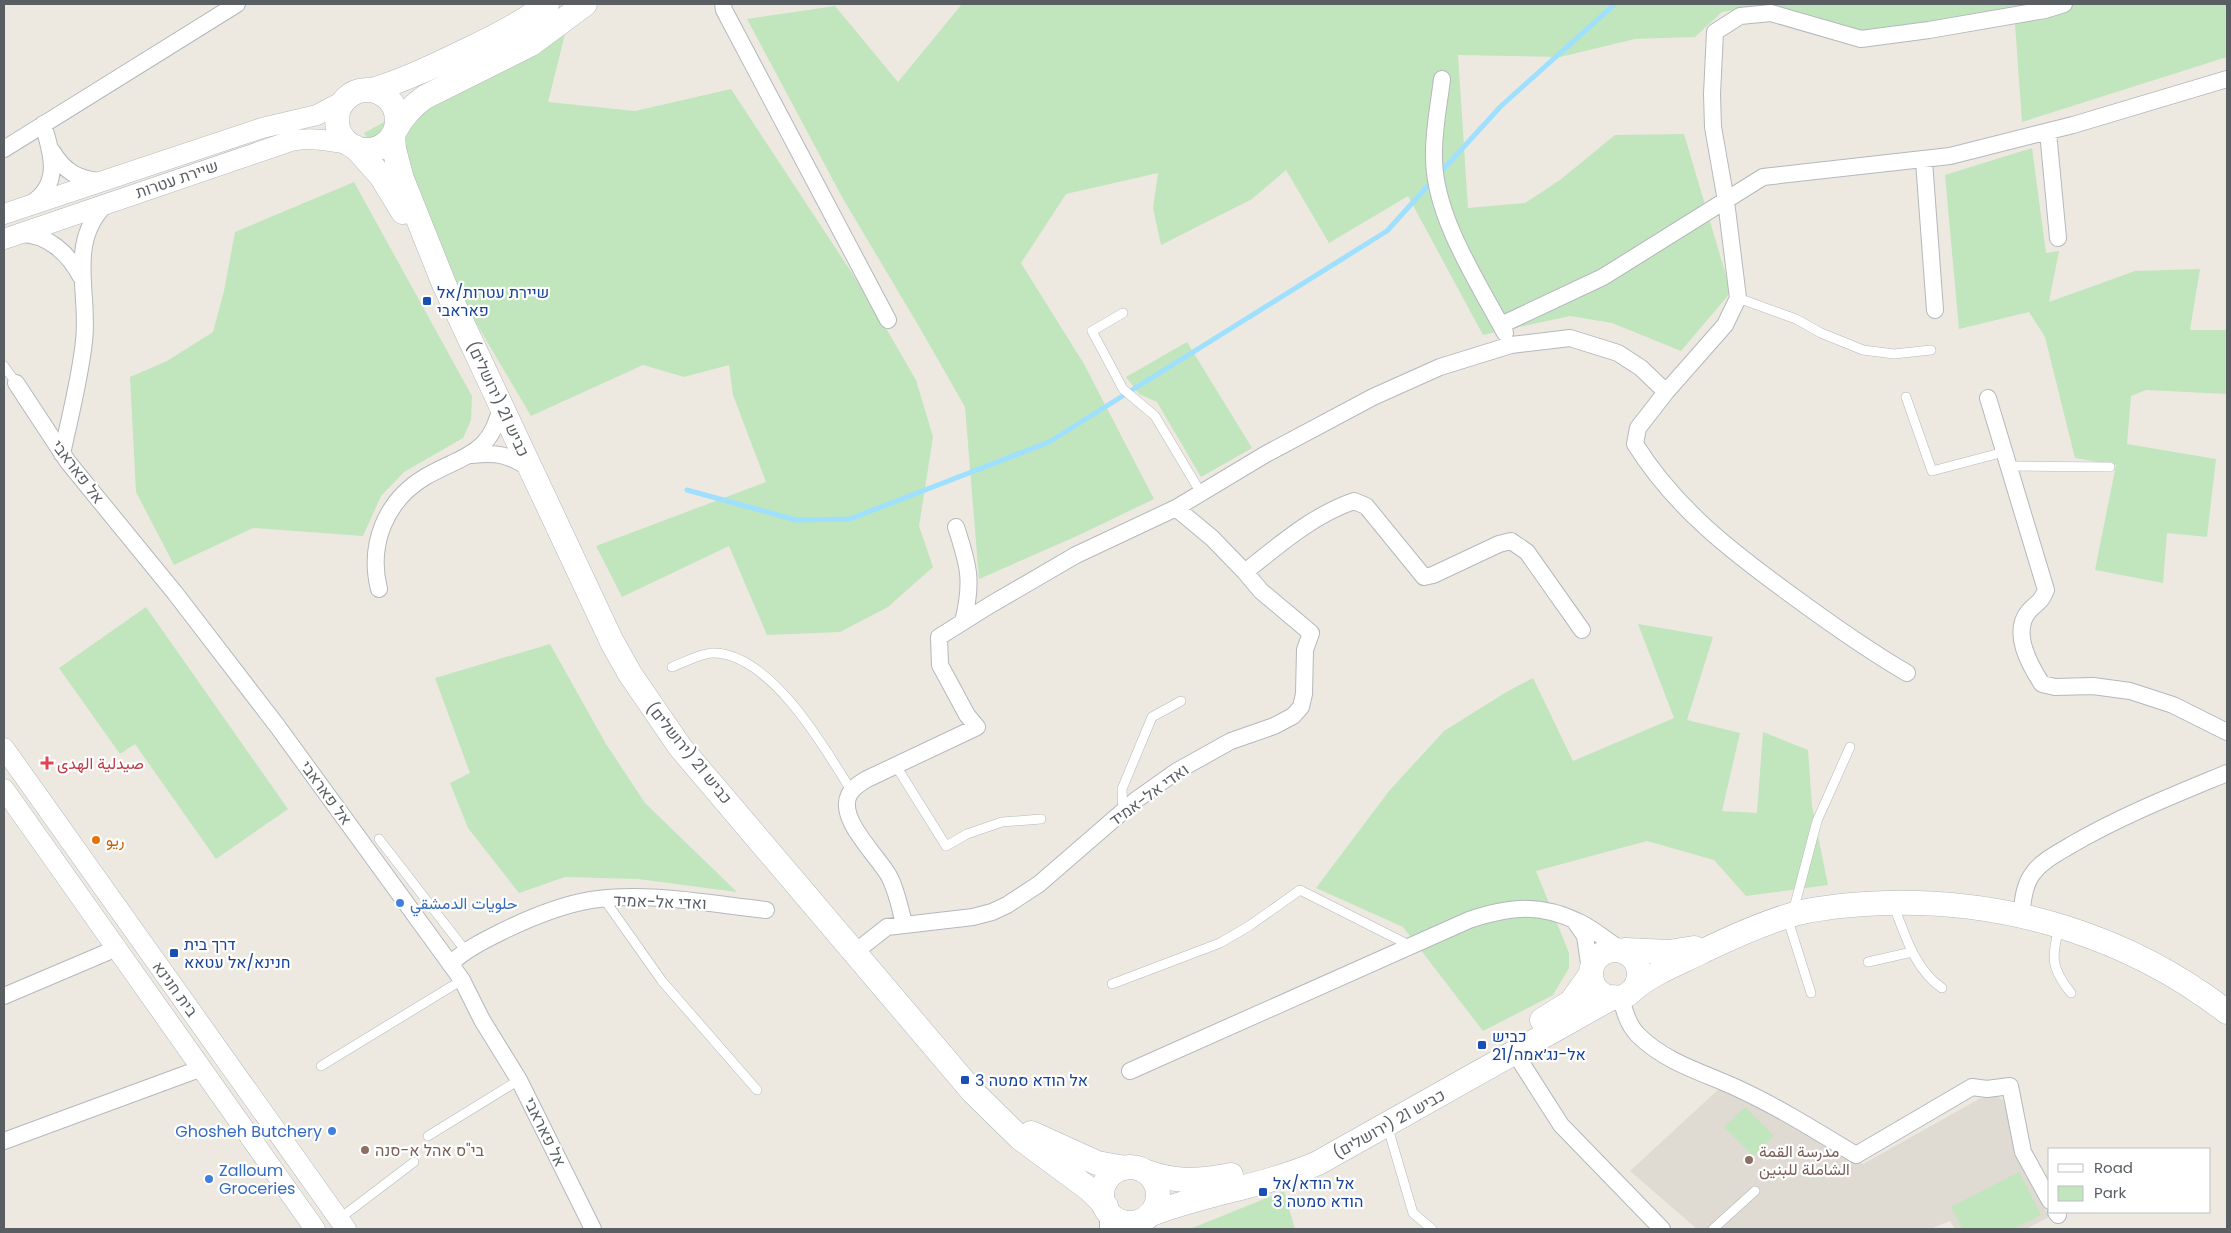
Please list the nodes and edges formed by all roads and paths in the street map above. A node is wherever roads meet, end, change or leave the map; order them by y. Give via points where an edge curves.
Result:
1 (237, 4) edge
2 (547, 4) edge
3 (586, 4) edge
4 (724, 4) edge
5 (2064, 4) edge
6 (2227, 78) edge
7 (1442, 79) dead end
8 (372, 90) junction
9 (345, 100) junction
10 (43, 124) junction
11 (394, 132) junction
12 (2048, 132) junction
13 (354, 146) junction
14 (4, 149) edge
15 (51, 150) junction
16 (1924, 161) junction
17 (105, 181) junction
18 (1726, 201) junction
19 (108, 203) junction
20 (13, 211) edge
21 (11, 236) edge
22 (2058, 238) dead end
23 (81, 277) junction
24 (444, 284) junction
25 (1738, 298) junction
26 (1935, 310) dead end
27 (1123, 313) dead end
28 (888, 320) dead end
29 (1501, 325) junction
30 (1511, 345) junction
31 (1931, 350) dead end
32 (4, 366) edge
33 (16, 383) joint
34 (1666, 392) junction
35 (1906, 397) dead end
36 (1988, 398) dead end
37 (501, 405) junction
38 (62, 454) junction
39 (472, 455) junction
40 (2006, 459) junction
41 (2110, 467) dead end
42 (531, 469) junction
43 (1202, 493) junction
44 (1176, 508) junction
45 (956, 527) dead end
46 (1245, 572) junction
47 (379, 589) dead end
48 (963, 622) junction
49 (1582, 630) dead end
50 (672, 667) dead end
51 (1907, 673) dead end
52 (1180, 701) dead end
53 (2227, 732) edge
54 (1850, 747) dead end
55 (4, 748) edge
56 (896, 766) junction
57 (2227, 772) edge
58 (4, 789) edge
59 (852, 792) junction
60 (1123, 812) junction
61 (1041, 820) dead end
62 (379, 839) dead end
63 (604, 900) junction
64 (1893, 903) junction
65 (766, 910) dead end
66 (1563, 915) junction
67 (2020, 915) junction
68 (1789, 916) junction
69 (904, 924) junction
70 (2060, 926) junction
71 (1730, 938) junction
72 (1411, 946) junction
73 (117, 948) junction
74 (465, 950) junction
75 (1623, 950) junction
76 (855, 952) junction
77 (1912, 952) junction
78 (1868, 962) dead end
79 (450, 964) junction
80 (1591, 972) junction
81 (462, 980) junction
82 (1112, 984) dead end
83 (1942, 988) dead end
84 (1811, 993) dead end
85 (2071, 993) dead end
86 (1623, 995) junction
87 (4, 996) edge
88 (2227, 1012) edge
89 (1515, 1052) junction
90 (321, 1066) dead end
91 (202, 1068) junction
92 (1130, 1071) dead end
93 (519, 1080) junction
94 (757, 1090) dead end
95 (973, 1092) junction
96 (1387, 1125) junction
97 (428, 1136) dead end
98 (4, 1141) edge
99 (414, 1162) dead end
100 (1136, 1170) junction
101 (1755, 1191) dead end
102 (2048, 1198) edge
103 (1107, 1216) edge
104 (1143, 1221) edge
105 (342, 1224) edge
106 (316, 1229) edge
107 (593, 1229) edge
108 (1432, 1229) edge
109 (1662, 1229) edge
110 (1713, 1229) edge

1 - 10 street
2 - 8 main road via 492,38 413,76
3 - 11 main road via 531,44 425,97 403,116
4 - 28 street via 724,10
5 - 18 street via 2026,14 1861,39 1771,13 1740,16 1715,32 1713,50 1713,127
6 - 12 street
7 - 29 street via 1434,161 1441,199 1452,231
8 - 9 main road via 353,93
8 - 11 main road via 383,94 396,109
9 - 13 main road via 339,109 339,128 344,138
9 - 17 street, שיירת עטרות via 317,115 262,128
10 - 14 street
10 - 15 street
11 - 13 main road via 385,144 372,149
11 - 24 main road, כביש 21 (ירושלים) via 394,149 402,179
12 - 16 street
12 - 22 street
13 - 19 street, שיירת עטרות via 305,138
13 - 24 main road, כביש 21 (ירושלים) via 393,194
15 - 17 street via 62,167 72,174
15 - 20 street via 52,167 46,191 38,199
16 - 18 street via 1763,177
16 - 26 street
17 - 20 street, שיירת עטרות
18 - 25 street
18 - 29 street via 1604,277
19 - 21 street, שיירת עטרות
19 - 23 street via 88,231
21 - 23 street via 39,236 68,258
23 - 38 street via 86,316 84,340
24 - 37 main road, כביש 21 (ירושלים)
25 - 31 lane via 1796,319 1864,350 1894,354
25 - 34 street via 1725,325
27 - 43 lane via 1092,331 1123,389 1155,416
29 - 30 street
30 - 34 street via 1570,338 1618,353 1641,368
30 - 43 street via 1440,367 1373,397 1266,454
32 - 33 lane
33 - 38 street, אל פאראבי
34 - 51 street via 1638,428 1635,444 1651,470 1695,519 1748,564 1870,652
35 - 40 lane via 1932,471
36 - 40 street
37 - 39 street via 495,428 483,446
37 - 42 main road, כביש 21 (ירושלים)
38 - 79 street, אל פאראבי via 278,727
39 - 42 street via 507,456
39 - 47 street via 425,477 405,493 387,516 380,529 375,554
40 - 41 lane
40 - 53 street via 2046,590 2042,601 2029,611 2022,623 2022,643 2042,684 2056,688 2093,686 2130,691 2173,705
42 - 76 main road, כביש 21 (ירושלים) via 612,642 648,702 680,746
43 - 44 street
44 - 46 street
44 - 48 street via 1076,556
45 - 48 street via 970,575
46 - 49 street via 1301,528 1354,500 1366,506 1424,577 1511,541 1527,552
46 - 60 street, ואדי אל-אמיד via 1261,591 1311,633 1304,650 1301,707 1293,716 1274,726 1231,741 1177,772
48 - 56 street via 939,637 940,666 977,727
50 - 59 lane via 711,653 733,657 754,668 777,686 813,731
52 - 60 lane via 1152,717 1122,789
54 - 68 lane via 1817,821
55 - 105 street, בית חנינא
56 - 59 street via 867,779
56 - 61 lane via 946,846 967,834 1002,822
57 - 67 street via 2100,828 2053,856 2030,878
58 - 73 street, בית חנינא
59 - 69 street via 847,804 849,816 890,876
60 - 69 street, ואדי אל-אמיד via 1039,884 1007,905 973,917
62 - 74 lane
63 - 65 street, ואדי אל-אמיד via 637,898
63 - 74 street, ואדי אל-אמיד via 592,900 529,918
63 - 94 lane via 662,981
64 - 67 main road, כביש 21 (ירושלים) via 1940,903
64 - 68 main road, כביש 21 (ירושלים) via 1846,906
64 - 77 lane
66 - 72 street via 1542,909 1506,909 1469,920
66 - 75 street via 1582,923
66 - 80 street via 1577,924 1585,936
67 - 70 main road, כביש 21 (ירושלים)
68 - 71 main road, כביש 21 (ירושלים)
68 - 84 lane
69 - 76 street, ואדי אל-אמיד via 879,931
70 - 85 lane via 2054,965
70 - 88 main road, כביש 21 (ירושלים) via 2136,956 2180,980
71 - 75 main road, כביש 21 (ירושלים) via 1680,951
71 - 86 main road, כביש 21 (ירושלים) via 1647,978
72 - 82 lane via 1300,890 1220,943
72 - 92 street
73 - 87 street
73 - 91 street, בית חנינא
74 - 79 street, ואדי אל-אמיד
75 - 80 main road via 1602,952 1594,960
75 - 86 main road via 1634,957 1640,976
76 - 95 main road, כביש 21 (ירושלים)
77 - 78 lane
77 - 83 lane
79 - 81 street, אל פאראבי
80 - 86 main road via 1597,991 1606,997
80 - 100 main road, כביש 21 (ירושלים) via 1576,995 1562,1008 1303,1153 1254,1170 1198,1181 1172,1180
81 - 90 lane
81 - 93 street, אל פאראבי
86 - 89 main road, כביש 21 (ירושלים)
86 - 102 street via 1625,1015 1638,1034 1666,1056 1739,1089 1856,1155 1972,1088 2010,1086 2023,1152
89 - 96 main road, כביש 21 (ירושלים)
89 - 109 street via 1561,1125
91 - 98 street
91 - 106 street, בית חנינא
93 - 97 lane
93 - 107 street, אל פאראבי
95 - 100 main road, כביש 21 (ירושלים) via 1006,1117 1050,1143 1097,1164
95 - 103 main road, כביש 21 (ירושלים) via 1020,1138 1090,1188
96 - 104 main road, כביש 21 (ירושלים) via 1294,1173 1203,1197
96 - 108 lane via 1413,1213
99 - 105 lane
100 - 103 main road via 1109,1177 1104,1185 1103,1199
100 - 104 main road via 1154,1180 1158,1190 1154,1210
101 - 110 lane
103 - 104 main road via 1126,1223

